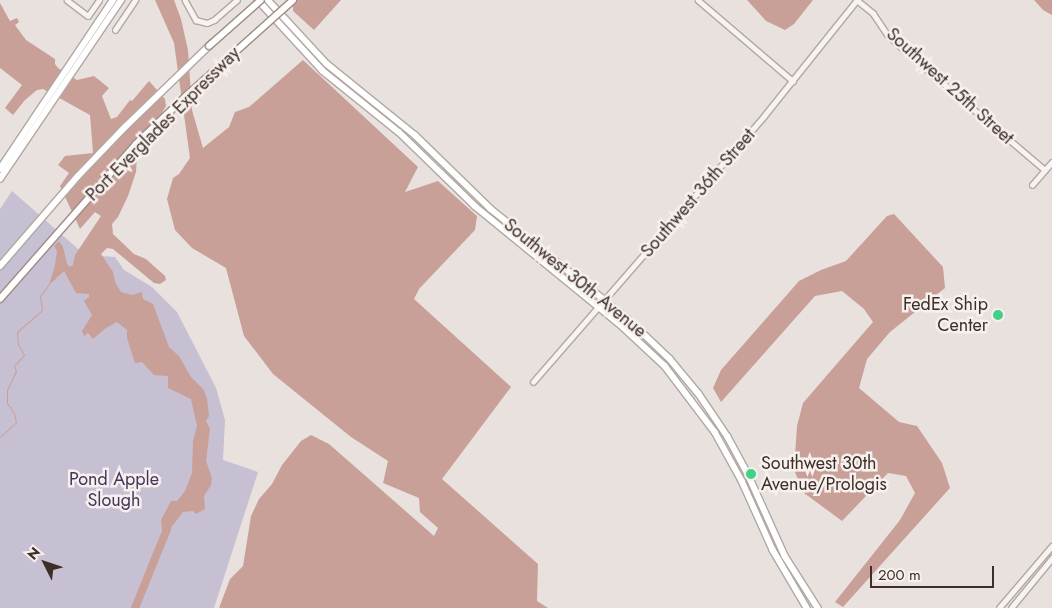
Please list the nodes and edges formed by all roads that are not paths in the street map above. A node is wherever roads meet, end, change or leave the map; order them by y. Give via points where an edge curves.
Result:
1 (67, 0) edge
2 (99, 0) edge
3 (113, 0) edge
4 (121, 0) edge
5 (135, 0) edge
6 (185, 0) edge
7 (237, 0) edge
8 (258, 0) edge
9 (268, 0) edge
10 (293, 0) edge
11 (698, 0) edge
12 (857, 0) edge
13 (115, 30) dead end
14 (72, 67) junction
15 (793, 81) junction
16 (47, 104) junction
17 (1052, 162) edge
18 (0, 169) edge
19 (1045, 170) junction
20 (0, 179) edge
21 (1032, 185) dead end
22 (512, 226) junction
23 (507, 232) junction
24 (0, 266) edge
25 (0, 299) edge
26 (605, 300) junction
27 (599, 306) junction
28 (533, 382) dead end
29 (1052, 546) edge
30 (1052, 558) edge
31 (808, 608) edge
32 (818, 608) edge
33 (1000, 608) edge
34 (1011, 608) edge

1 - 2 street via 88,16
3 - 14 main road
4 - 14 main road
5 - 13 street
6 - 7 street via 196,20 207,23
8 - 23 main road, Southwest 30th Avenue via 323,71 405,137 464,196
8 - 24 highway, Port Everglades Expressway, bridge via 85,169
9 - 22 main road, Southwest 30th Avenue via 327,64 404,126 468,189
10 - 25 highway, Port Everglades Expressway, bridge via 136,144
11 - 15 street
12 - 15 street, Southwest 36th Street
12 - 19 street, Southwest 25th Street via 873,13 887,34 904,50
14 - 16 main road
15 - 26 street, Southwest 36th Street
16 - 18 main road
16 - 20 main road
17 - 19 street
19 - 21 street
22 - 23 main road
22 - 26 main road, Southwest 30th Avenue
23 - 27 main road, Southwest 30th Avenue
26 - 27 street, Southwest 36th Street
26 - 32 main road, Southwest 30th Avenue via 660,348 708,406 748,474 789,562
27 - 28 street, Southwest 36th Street
27 - 31 main road, Southwest 30th Avenue via 655,356 707,420 742,481 772,550
29 - 33 street
30 - 34 street

